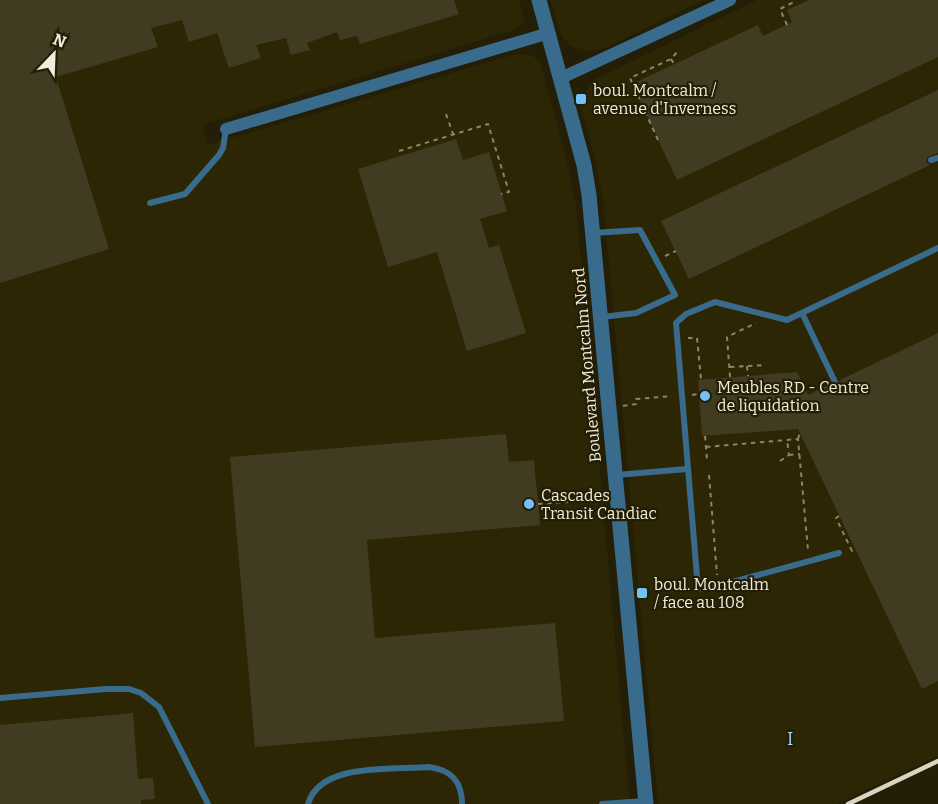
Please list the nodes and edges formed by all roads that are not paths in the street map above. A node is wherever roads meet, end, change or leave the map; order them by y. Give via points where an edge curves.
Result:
1 (539, 0) edge
2 (730, 0) edge
3 (549, 33) junction
4 (561, 78) junction
5 (226, 129) joint
6 (150, 203) dead end
7 (593, 233) junction
8 (938, 248) edge
9 (802, 313) junction
10 (601, 317) junction
11 (835, 382) dead end
12 (687, 469) junction
13 (616, 475) junction
14 (841, 554) road end
15 (0, 698) edge
16 (645, 803) edge
17 (208, 804) edge
18 (308, 804) edge
19 (462, 804) edge
20 (602, 804) edge

1 - 3 street, Boulevard Montcalm Nord
2 - 4 street
3 - 4 street, Boulevard Montcalm Nord
3 - 5 street
4 - 7 street, Boulevard Montcalm Nord via 586,174
5 - 6 lane via 219,155 185,194
7 - 10 street, Boulevard Montcalm Nord
7 - 10 lane via 640,230 675,295 636,313
8 - 9 lane
9 - 11 lane
9 - 12 lane via 783,320 715,302 679,320 675,334
10 - 13 street, Boulevard Montcalm Nord
12 - 13 lane
12 - 14 lane via 698,589
13 - 16 street, Boulevard Montcalm Nord
15 - 17 lane via 106,689 141,693 159,707
16 - 20 lane
18 - 19 lane via 318,786 342,774 429,767 455,778

